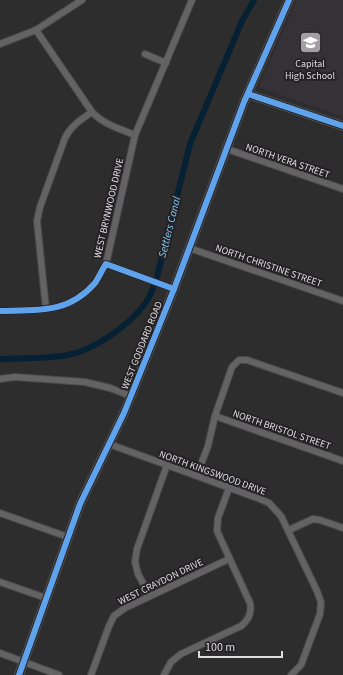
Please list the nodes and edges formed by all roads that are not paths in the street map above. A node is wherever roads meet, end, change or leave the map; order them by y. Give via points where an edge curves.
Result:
1 (82, 0) edge
2 (192, 0) edge
3 (289, 0) edge
4 (36, 30) junction
5 (0, 44) edge
6 (145, 54) dead end
7 (166, 63) junction
8 (248, 94) junction
9 (92, 112) junction
10 (343, 126) edge
11 (135, 135) junction
12 (227, 149) junction
13 (343, 189) edge
14 (189, 248) junction
15 (106, 264) junction
16 (174, 289) junction
17 (343, 301) edge
18 (46, 309) junction
19 (0, 311) edge
20 (0, 379) edge
21 (343, 393) edge
22 (131, 396) junction
23 (215, 416) junction
24 (110, 444) junction
25 (343, 461) edge
26 (167, 465) junction
27 (197, 476) junction
28 (229, 488) junction
29 (0, 513) edge
30 (343, 528) edge
31 (289, 530) junction
32 (68, 537) junction
33 (229, 559) junction
34 (0, 582) edge
35 (150, 596) junction
36 (46, 598) junction
37 (0, 653) edge
38 (24, 662) junction
39 (19, 675) edge
40 (59, 675) edge
41 (92, 675) edge
42 (164, 675) edge
43 (291, 675) edge

1 - 4 street
2 - 7 street, WEST BRYNWOOD DRIVE
3 - 8 street, WEST GODDARD ROAD
4 - 5 street
4 - 9 street
6 - 7 street
7 - 11 street, WEST BRYNWOOD DRIVE
8 - 10 street
8 - 12 street, WEST GODDARD ROAD
9 - 11 street via 104,122
9 - 18 street via 77,122 65,138 40,207 37,221
11 - 15 street, WEST BRYNWOOD DRIVE
12 - 13 street, NORTH VERA STREET
12 - 14 street, WEST GODDARD ROAD
14 - 16 street, WEST GODDARD ROAD
14 - 17 street, NORTH CHRISTINE STREET
15 - 16 street
15 - 18 street, WEST BRYNWOOD DRIVE via 96,282 82,295 62,306
16 - 22 street, WEST GODDARD ROAD
18 - 19 street, WEST BRYNWOOD DRIVE
20 - 22 street via 15,377 85,382
21 - 23 street via 247,360 239,360 232,367
22 - 24 street, WEST GODDARD ROAD
23 - 25 street, NORTH BRISTOL STREET
23 - 27 street
24 - 26 street, NORTH KINGSWOOD DRIVE
24 - 32 street, WEST GODDARD ROAD via 80,504
26 - 27 street, NORTH KINGSWOOD DRIVE
26 - 35 street via 137,549 135,562 138,574
27 - 28 street, NORTH KINGSWOOD DRIVE
28 - 31 street, NORTH KINGSWOOD DRIVE via 269,503 282,516
28 - 33 street via 217,524 218,535
29 - 32 street
30 - 31 street via 314,519
31 - 43 street, NORTH KINGSWOOD DRIVE via 321,602 320,614 304,659 298,670
32 - 36 street, WEST GODDARD ROAD
33 - 35 street, WEST CRAYDON DRIVE
33 - 42 street via 250,603 249,618 241,626 181,654 171,662
34 - 36 street
35 - 41 street, WEST CRAYDON DRIVE via 114,616
36 - 38 street, WEST GODDARD ROAD
37 - 38 street
38 - 39 street, WEST GODDARD ROAD
38 - 40 street

